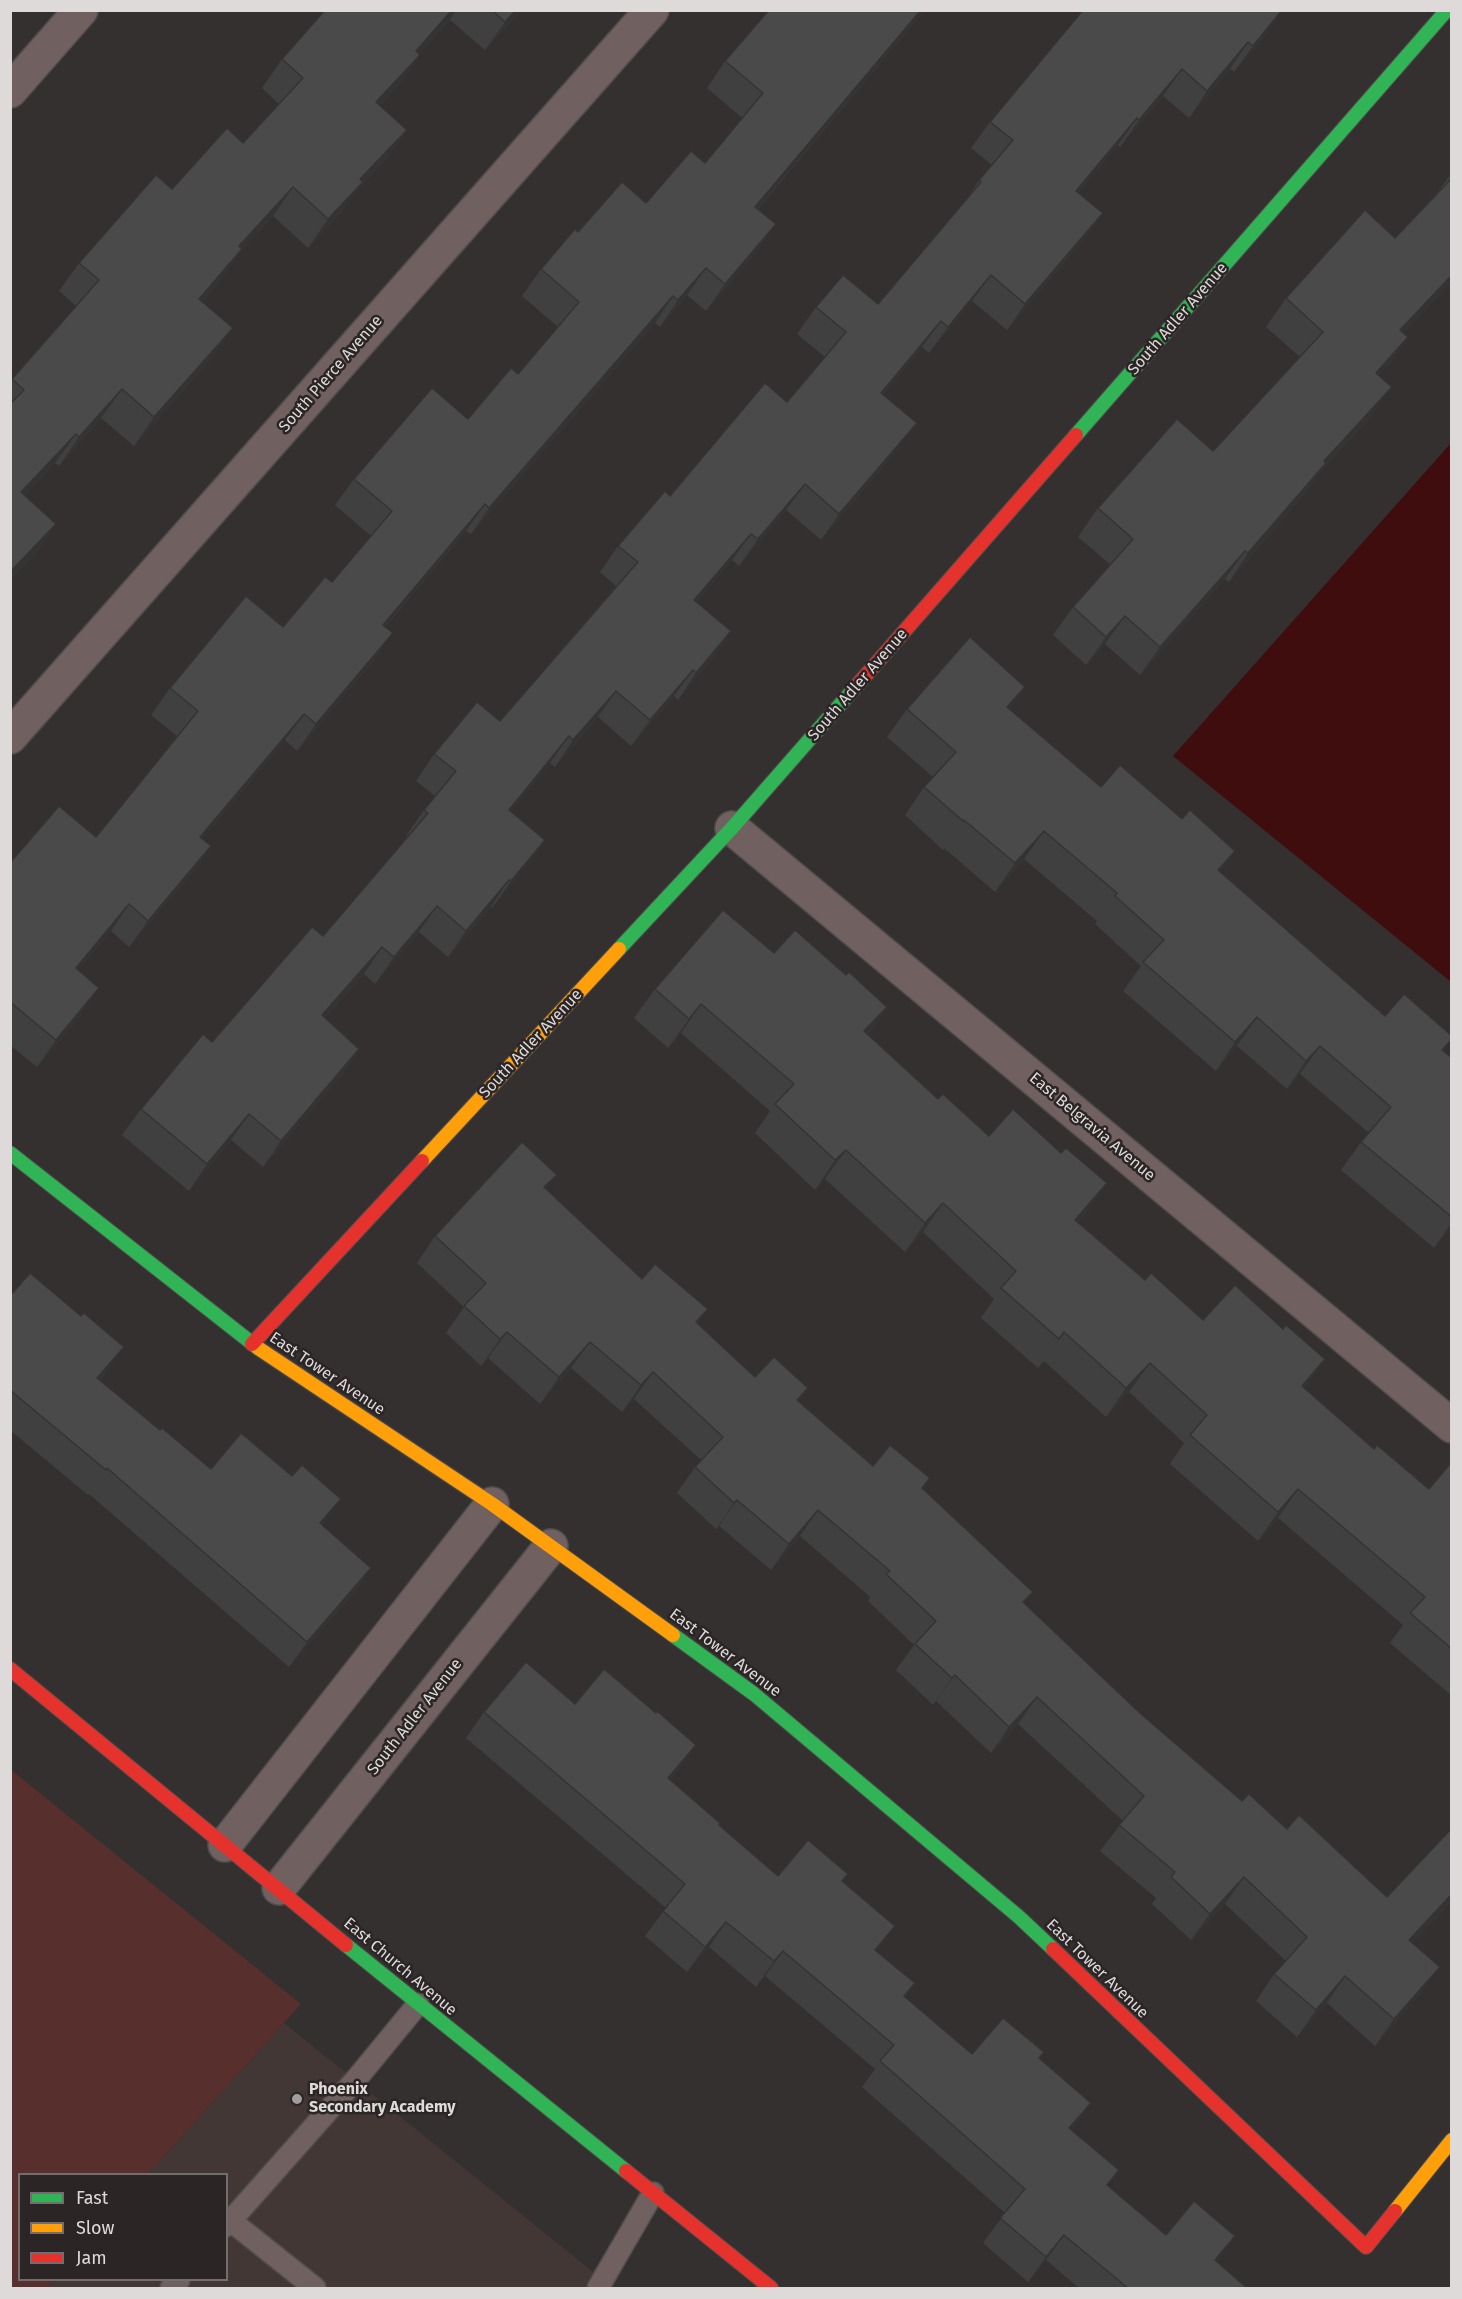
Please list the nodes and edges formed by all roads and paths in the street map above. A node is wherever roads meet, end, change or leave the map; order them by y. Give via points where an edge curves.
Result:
1 (81, 10) edge
2 (652, 10) edge
3 (1447, 10) edge
4 (10, 91) edge
5 (10, 737) edge
6 (732, 828) junction
7 (10, 1153) edge
8 (252, 1344) junction
9 (1452, 1426) edge
10 (492, 1504) junction
11 (550, 1546) junction
12 (10, 1669) edge
13 (225, 1845) junction
14 (279, 1888) junction
15 (418, 2004) junction
16 (1452, 2140) edge
17 (653, 2193) junction
18 (229, 2223) edge
19 (315, 2289) edge
20 (598, 2289) edge
21 (771, 2289) edge

1 - 4 street
2 - 5 street, South Pierce Avenue
3 - 6 street, South Adler Avenue
6 - 8 street, South Adler Avenue
6 - 9 street, East Belgravia Avenue
7 - 8 street, East Tower Avenue
8 - 10 street, East Tower Avenue
10 - 11 street, East Tower Avenue
10 - 13 street
11 - 14 street, South Adler Avenue
11 - 16 street, East Tower Avenue via 754,1694 1019,1917 1366,2247
12 - 13 street, East Church Avenue
13 - 14 street, East Church Avenue
14 - 15 street, East Church Avenue
15 - 17 street, East Church Avenue
15 - 18 lane
17 - 20 lane
17 - 21 street, East Church Avenue
18 - 19 lane

